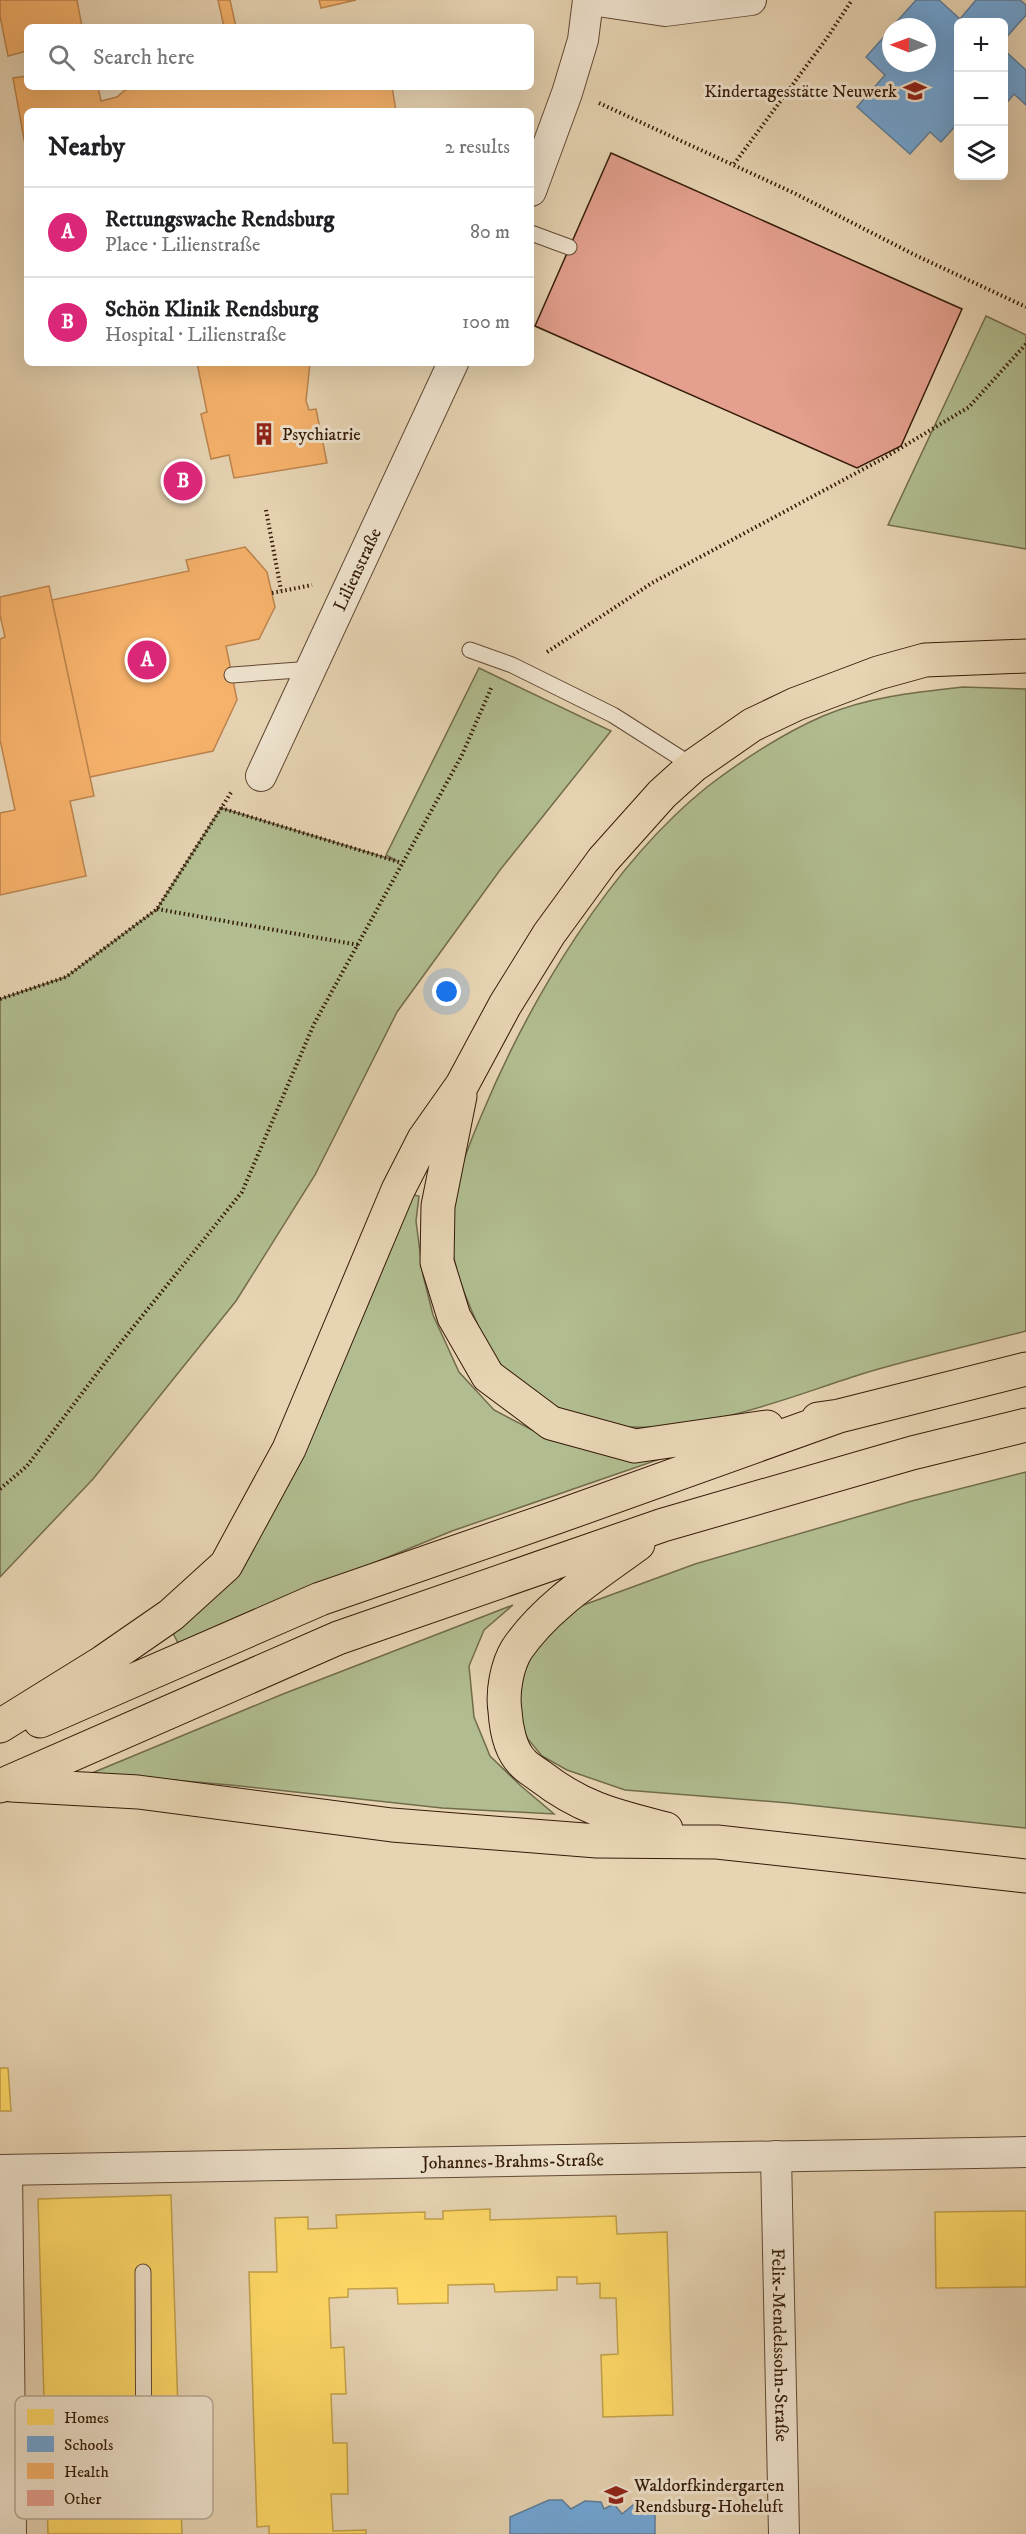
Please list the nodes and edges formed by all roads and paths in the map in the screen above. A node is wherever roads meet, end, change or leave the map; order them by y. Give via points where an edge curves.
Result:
1 (590, 0) edge
2 (751, 0) edge
3 (852, 0) edge
4 (567, 93) junction
5 (734, 164) junction
6 (534, 183) edge
7 (534, 234) edge
8 (569, 247) dead end
9 (1026, 307) edge
10 (1026, 344) edge
11 (452, 366) edge
12 (266, 510) dead end
13 (281, 590) dead end
14 (470, 650) dead end
15 (1026, 656) edge
16 (512, 665) junction
17 (312, 669) junction
18 (232, 675) dead end
19 (693, 766) junction
20 (261, 776) joint
21 (221, 808) junction
22 (402, 863) junction
23 (157, 909) junction
24 (359, 945) junction
25 (0, 999) edge
26 (462, 1085) junction
27 (1026, 1369) edge
28 (839, 1416) junction
29 (1026, 1425) edge
30 (0, 1489) edge
31 (663, 1525) junction
32 (0, 1726) edge
33 (0, 1738) edge
34 (1, 1785) edge
35 (717, 1842) junction
36 (1026, 1876) edge
37 (1026, 2152) edge
38 (776, 2156) junction
39 (3, 2170) edge
40 (143, 2272) dead end
41 (144, 2396) edge
42 (28, 2519) edge
43 (11, 2521) edge
44 (784, 2534) edge

1 - 2 street via 665,11
1 - 4 street
3 - 5 path
4 - 5 path via 603,104
4 - 6 street
5 - 9 path
7 - 8 lane
10 - 16 path via 969,407 884,458 652,583 538,658
11 - 17 street, Lilienstraße
12 - 13 path
14 - 16 lane
15 - 19 highway via 925,660 878,673 752,725
16 - 19 lane via 614,715
16 - 22 path via 490,688 462,755
17 - 18 lane
17 - 20 street, Lilienstraße
19 - 26 highway via 662,794 603,861 549,934
20 - 21 path via 231,792
21 - 22 path
21 - 23 path
22 - 24 path
23 - 24 path
23 - 25 path via 66,977
24 - 30 path via 314,1024 242,1192 27,1466
26 - 28 highway via 438,1206 437,1262 454,1317 488,1376 551,1423 635,1446
26 - 32 highway via 424,1138 398,1190 289,1449 226,1564 171,1615
27 - 28 highway
28 - 33 highway via 320,1599
29 - 31 highway via 912,1453
31 - 34 highway via 338,1638
31 - 35 highway via 562,1602 516,1651 507,1676 507,1731 521,1762 561,1792 600,1812
34 - 35 highway via 138,1792 392,1825 597,1841
35 - 36 highway
37 - 38 street, Johannes-Brahms-Straße
38 - 39 street, Johannes-Brahms-Straße
38 - 44 street, Felix-Mendelssohn-Straße
39 - 43 street
40 - 41 lane
42 - 43 lane

